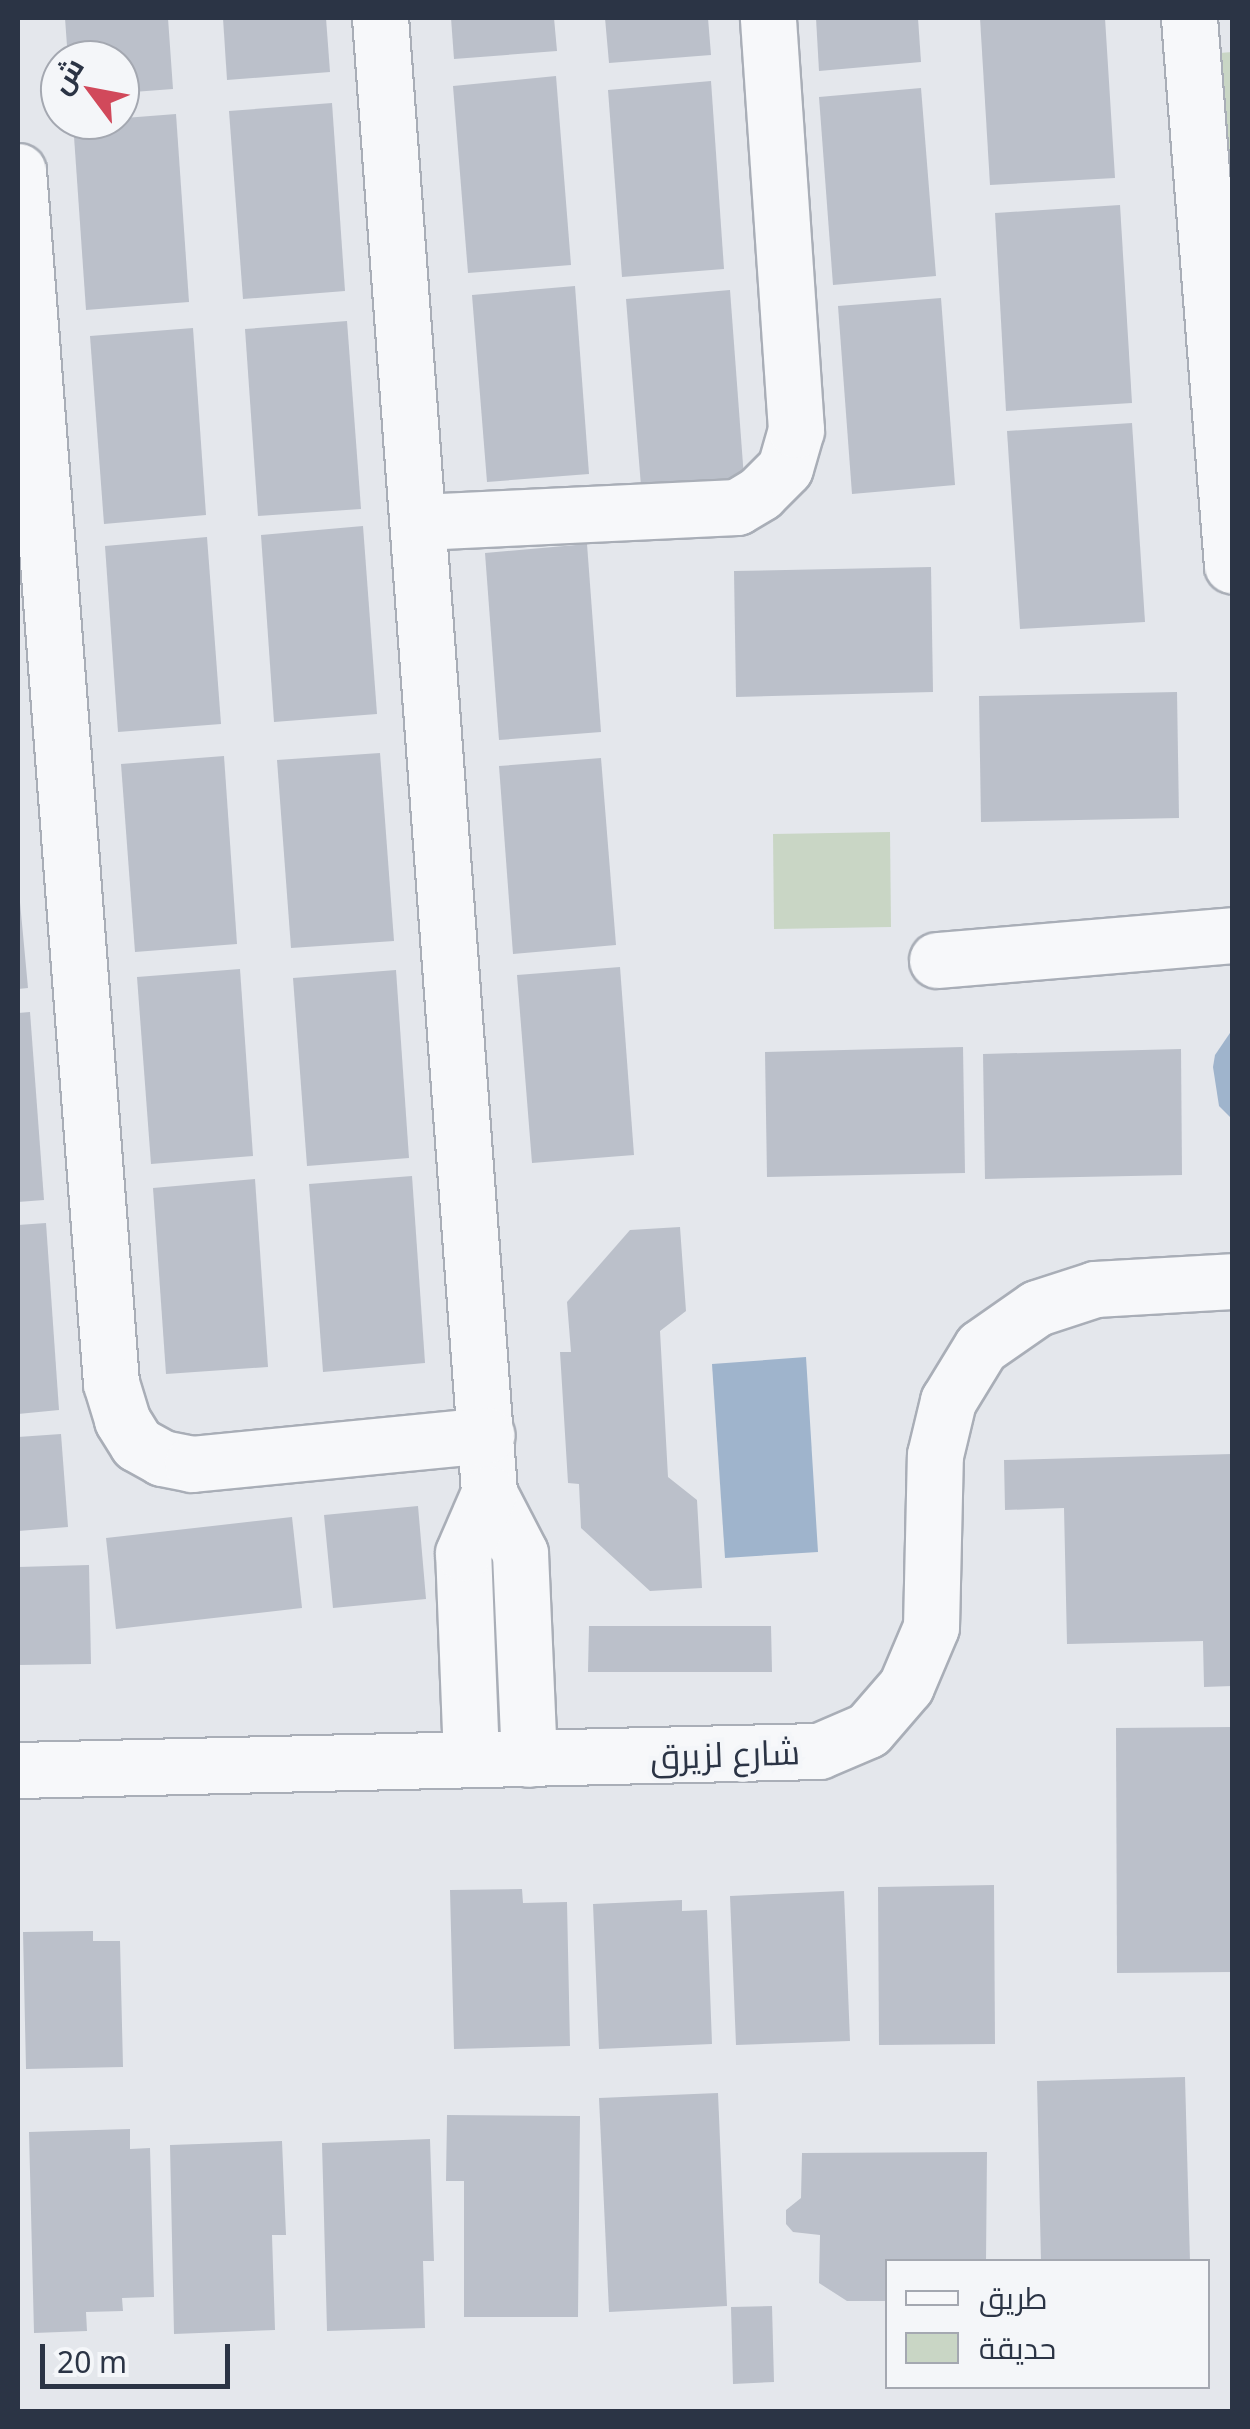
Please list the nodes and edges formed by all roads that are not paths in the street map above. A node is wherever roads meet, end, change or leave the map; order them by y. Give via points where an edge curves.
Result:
1 (380, 18) edge
2 (768, 18) edge
3 (1189, 18) edge
4 (18, 171) edge
5 (420, 522) junction
6 (1232, 565) edge
7 (1232, 936) edge
8 (937, 960) dead end
9 (1232, 1281) edge
10 (487, 1435) junction
11 (489, 1493) junction
12 (471, 1758) junction
13 (530, 1759) junction
14 (18, 1770) edge

1 - 5 street
2 - 5 street via 796,430 785,468 737,506
3 - 6 street
4 - 10 street via 111,1383 122,1420 137,1444 192,1464
5 - 10 street
7 - 8 street
9 - 13 street, شارع لزيرق via 1095,1289 1037,1308 981,1347 948,1401 936,1455 931,1627 906,1686 868,1730 819,1751
10 - 11 street
11 - 12 street via 464,1554
11 - 13 street via 520,1552
12 - 13 street, شارع لزيرق
12 - 14 street, شارع لزيرق

